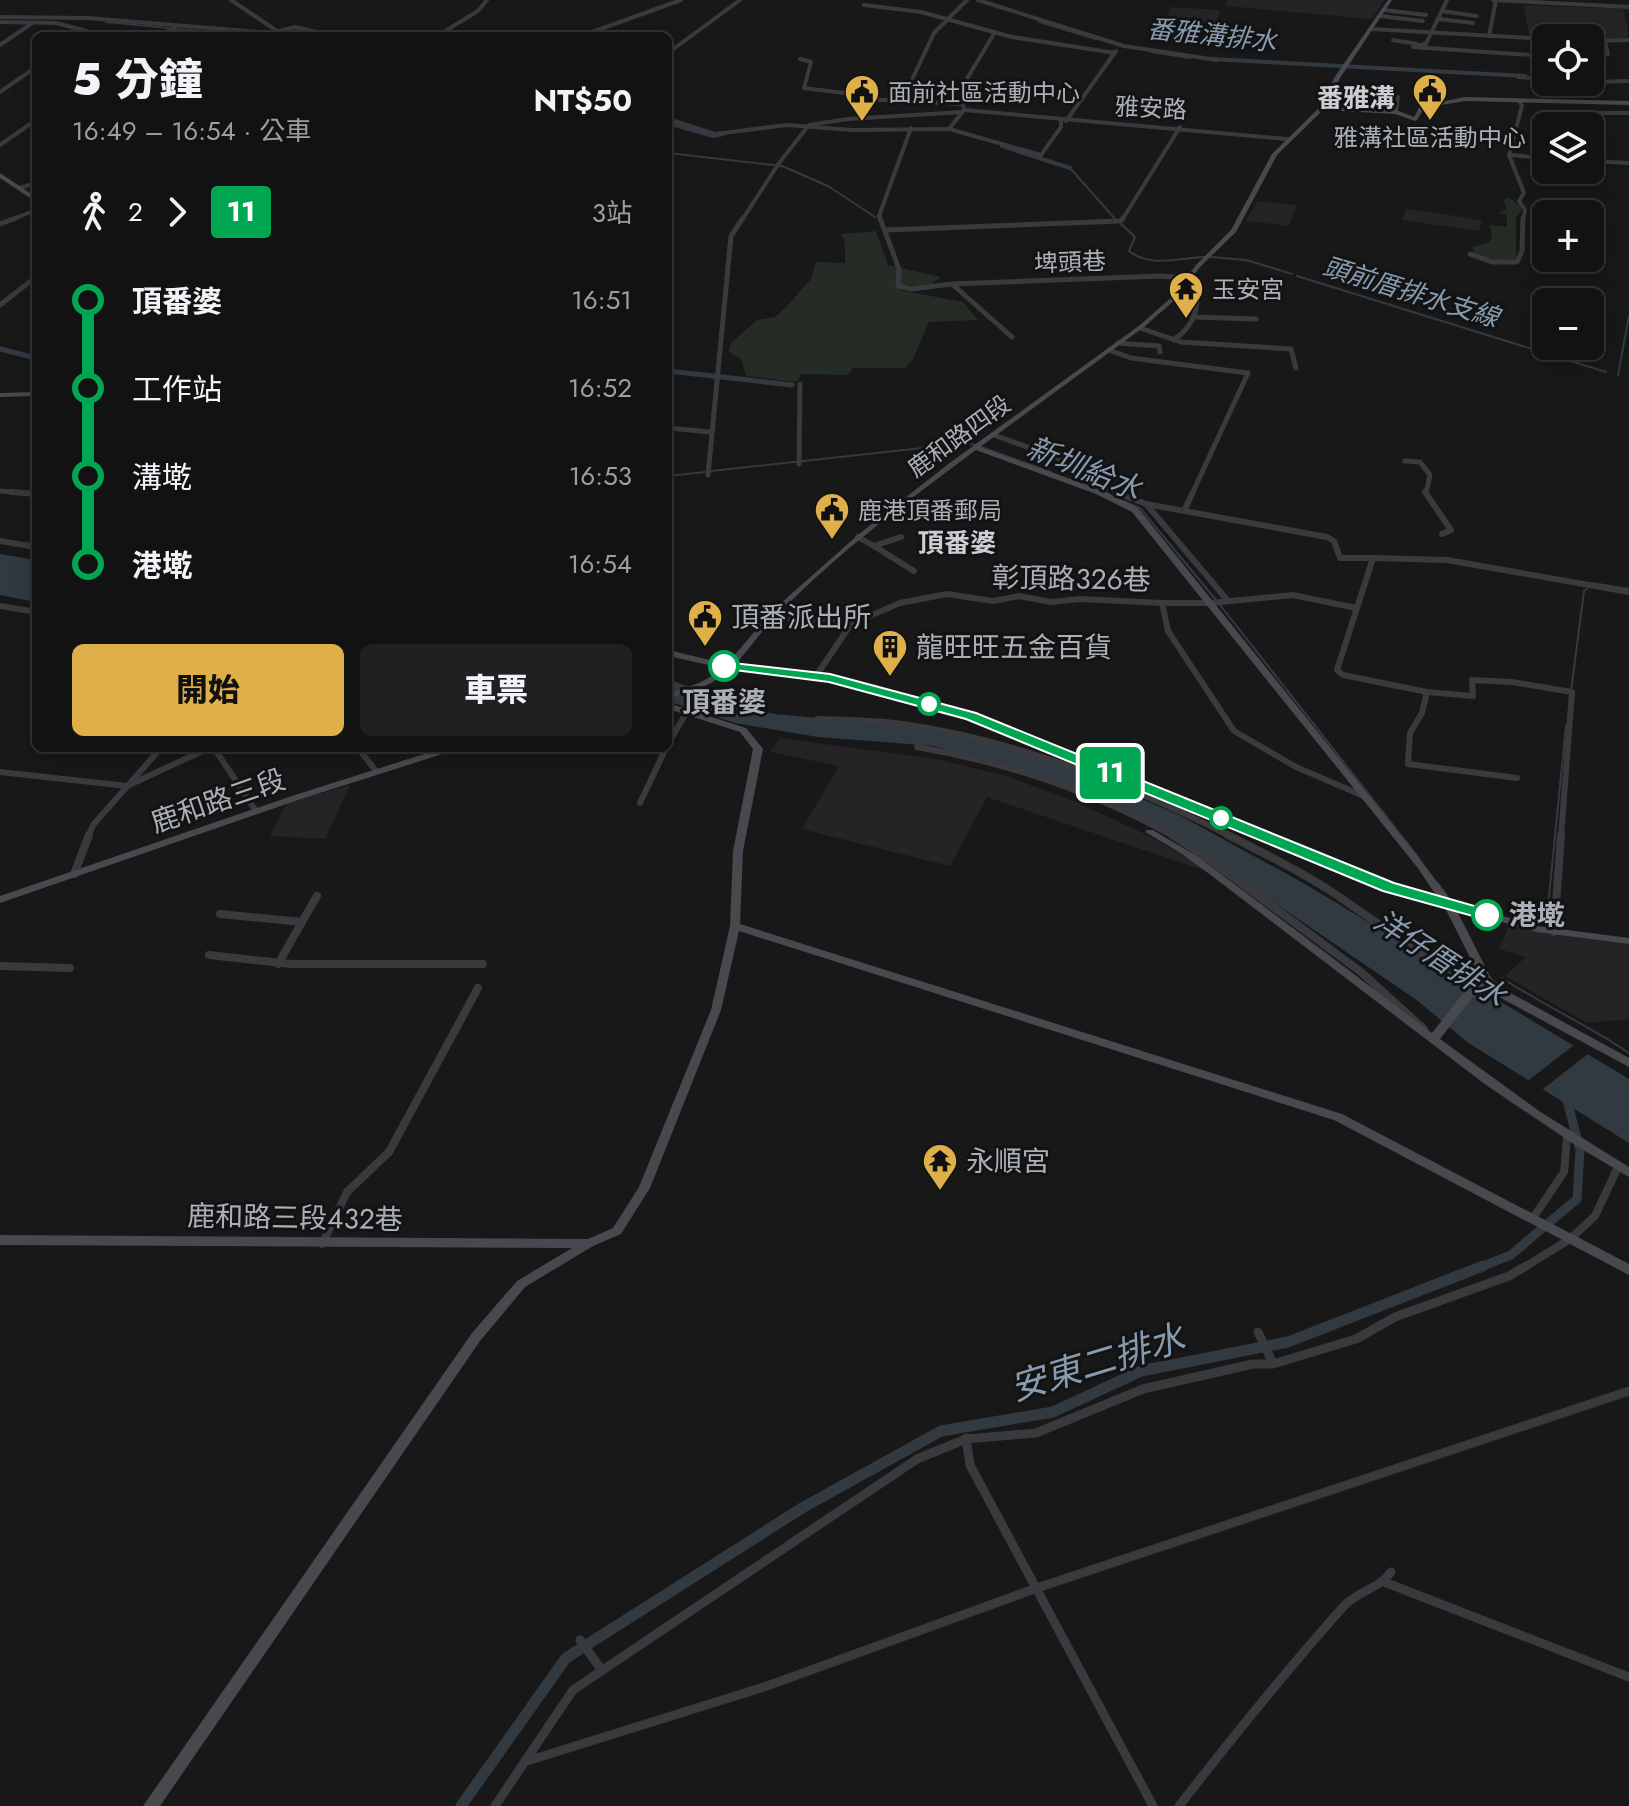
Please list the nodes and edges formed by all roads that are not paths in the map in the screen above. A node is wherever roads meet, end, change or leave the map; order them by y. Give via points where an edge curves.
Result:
1 (231, 0) edge
2 (487, 0) edge
3 (681, 0) edge
4 (740, 0) edge
5 (967, 0) edge
6 (978, 0) edge
7 (1390, 0) edge
8 (1447, 0) edge
9 (1495, 0) edge
10 (1626, 0) edge
11 (1574, 2) edge
12 (864, 5) dead end
13 (1629, 9) edge
14 (1442, 11) junction
15 (1382, 13) junction
16 (1426, 15) dead end
17 (44, 16) junction
18 (1477, 16) dead end
19 (0, 19) edge
20 (945, 19) junction
21 (1439, 19) junction
22 (1423, 21) dead end
23 (33, 23) junction
24 (1473, 23) dead end
25 (173, 28) junction
26 (1371, 29) junction
27 (89, 31) joint
28 (92, 32) edge
29 (165, 32) edge
30 (224, 32) edge
31 (274, 32) edge
32 (282, 32) edge
33 (316, 32) edge
34 (444, 32) edge
35 (592, 32) edge
36 (995, 32) junction
37 (1434, 32) junction
38 (1489, 36) junction
39 (1517, 37) junction
40 (1532, 38) edge
41 (1393, 40) dead end
42 (1629, 40) edge
43 (1605, 42) joint
44 (0, 45) edge
45 (1119, 46) junction
46 (1424, 47) junction
47 (672, 50) edge
48 (1115, 53) junction
49 (1521, 54) junction
50 (1532, 55) edge
51 (1604, 55) edge
52 (800, 59) dead end
53 (1217, 60) dead end
54 (32, 70) edge
55 (1518, 77) dead end
56 (1532, 78) edge
57 (1629, 81) edge
58 (1604, 82) edge
59 (0, 92) edge
60 (1330, 93) junction
61 (902, 101) junction
62 (1520, 102) junction
63 (1619, 103) junction
64 (1629, 103) edge
65 (1323, 108) junction
66 (963, 109) junction
67 (1396, 112) junction
68 (1604, 113) edge
69 (1628, 113) edge
70 (672, 120) edge
71 (1064, 121) junction
72 (32, 123) edge
73 (809, 125) junction
74 (1180, 127) junction
75 (910, 129) junction
76 (949, 129) junction
77 (1287, 139) junction
78 (0, 145) edge
79 (1509, 155) junction
80 (1532, 157) edge
81 (1604, 162) edge
82 (1629, 163) edge
83 (0, 175) edge
84 (32, 184) edge
85 (19, 188) junction
86 (32, 197) edge
87 (32, 212) edge
88 (0, 224) edge
89 (886, 230) junction
90 (1470, 254) dead end
91 (1189, 278) junction
92 (32, 280) dead end
93 (952, 284) junction
94 (1178, 294) junction
95 (0, 305) edge
96 (1193, 317) junction
97 (1256, 319) dead end
98 (1140, 328) junction
99 (1012, 337) dead end
100 (1174, 340) junction
101 (1118, 343) junction
102 (1109, 350) junction
103 (1160, 352) dead end
104 (1296, 368) dead end
105 (800, 384) dead end
106 (32, 394) edge
107 (0, 395) edge
108 (672, 428) edge
109 (711, 432) junction
110 (994, 435) junction
111 (977, 448) junction
112 (1405, 461) dead end
113 (799, 464) dead end
114 (707, 472) dead end
115 (1112, 478) dead end
116 (1104, 487) dead end
117 (0, 491) edge
118 (32, 494) edge
119 (1146, 504) junction
120 (1184, 511) junction
121 (1442, 534) dead end
122 (858, 537) junction
123 (901, 537) dead end
124 (0, 541) edge
125 (32, 546) edge
126 (874, 546) junction
127 (1373, 558) junction
128 (914, 571) dead end
129 (1629, 592) edge
130 (1218, 602) junction
131 (1162, 603) junction
132 (0, 606) edge
133 (1356, 608) junction
134 (32, 611) edge
135 (771, 617) junction
136 (851, 624) junction
137 (672, 654) edge
138 (731, 667) junction
139 (816, 676) junction
140 (1427, 692) junction
141 (672, 694) edge
142 (672, 707) edge
143 (688, 710) junction
144 (817, 719) dead end
145 (672, 737) edge
146 (917, 747) dead end
147 (157, 752) edge
148 (203, 752) edge
149 (215, 752) edge
150 (361, 752) edge
151 (439, 752) edge
152 (664, 752) edge
153 (376, 771) junction
154 (0, 772) edge
155 (1517, 778) dead end
156 (127, 786) junction
157 (1368, 798) junction
158 (640, 803) dead end
159 (256, 811) junction
160 (1150, 832) dead end
161 (74, 874) junction
162 (317, 896) dead end
163 (0, 900) edge
164 (1454, 907) junction
165 (220, 914) dead end
166 (302, 922) junction
167 (735, 926) junction
168 (1554, 932) junction
169 (1629, 941) edge
170 (209, 955) dead end
171 (278, 964) junction
172 (483, 964) dead end
173 (0, 966) edge
174 (70, 968) dead end
175 (1487, 980) junction
176 (478, 988) dead end
177 (1433, 1040) junction
178 (1629, 1063) edge
179 (1567, 1138) junction
180 (1618, 1167) edge
181 (1536, 1220) junction
182 (1566, 1237) junction
183 (0, 1240) edge
184 (589, 1243) junction
185 (322, 1244) junction
186 (1629, 1270) edge
187 (1258, 1332) dead end
188 (1271, 1359) dead end
189 (1629, 1391) edge
190 (966, 1438) junction
191 (1037, 1588) junction
192 (580, 1640) dead end
193 (601, 1669) junction
194 (1629, 1677) edge
195 (523, 1762) junction
196 (151, 1806) edge
197 (495, 1806) edge
198 (1153, 1806) edge
199 (1179, 1806) edge

1 - 31 street
2 - 34 street
3 - 35 street
4 - 47 street
5 - 20 street
6 - 45 street via 1059,31
7 - 15 street
8 - 14 street
9 - 11 street
9 - 38 street
10 - 13 street
11 - 13 street
12 - 20 street
14 - 18 street
14 - 21 street
15 - 16 street
15 - 22 street
15 - 26 street
17 - 19 street
17 - 23 street
17 - 25 street
19 - 23 street
20 - 36 street
20 - 61 street via 913,67
21 - 24 street
21 - 37 street
23 - 27 street
23 - 44 street
25 - 29 street
25 - 30 street
26 - 37 street
26 - 60 street
27 - 28 street
32 - 33 street via 295,27
36 - 48 street
36 - 66 street via 968,77
37 - 38 street
37 - 46 street
38 - 39 street
39 - 40 street
39 - 49 street
41 - 46 street
42 - 43 street
43 - 51 street
45 - 48 street
45 - 53 street
46 - 49 street
48 - 71 street
49 - 50 street
52 - 61 street via 811,62 804,88
54 - 59 street
55 - 56 street
57 - 58 street
60 - 65 street
60 - 67 street via 1398,97
61 - 66 street
62 - 63 street
62 - 67 street via 1465,99 1422,107 1415,119
62 - 79 street
63 - 64 street
63 - 69 street
65 - 67 street
65 - 77 street, 鹿和路四段
66 - 71 street, 雅安路
66 - 73 street, 雅安路
66 - 76 street
68 - 69 street
70 - 73 street via 715,134
71 - 74 street, 雅安路
71 - 76 street via 1041,155
72 - 78 street
73 - 75 street
73 - 109 street via 731,236
74 - 77 street, 雅安路
74 - 89 street via 1121,221
75 - 76 street
75 - 89 street via 879,216
77 - 91 street, 鹿和路四段 via 1259,179 1234,231
79 - 80 street
79 - 90 street via 1524,193 1519,201 1525,210 1520,261 1489,264
81 - 82 street
83 - 85 street
84 - 85 street
85 - 86 street
87 - 88 street
89 - 93 street, 埤頭巷 via 899,269 899,288
91 - 93 street, 埤頭巷
91 - 94 street, 鹿和路四段
92 - 95 street
93 - 99 street
94 - 96 street via 1197,294
94 - 98 street, 鹿和路四段
96 - 97 street
96 - 100 street via 1186,333
98 - 100 street
98 - 101 street, 鹿和路四段
100 - 104 street via 1291,349
101 - 102 street, 鹿和路四段
101 - 103 street via 1159,346
102 - 110 street, 鹿和路四段
102 - 120 street via 1131,358 1248,373
105 - 113 street
106 - 107 street
108 - 109 street
109 - 114 street
110 - 111 street, 鹿和路四段
110 - 115 street
111 - 122 street, 鹿和路四段
111 - 130 street via 1130,506
112 - 121 street via 1420,462 1430,475 1425,492 1451,530
116 - 119 street
117 - 118 street
119 - 120 street
119 - 130 street
120 - 127 street via 1327,537 1340,558
122 - 126 street
122 - 135 street, 鹿和路四段
123 - 126 street
124 - 125 street
126 - 128 street
127 - 129 street via 1447,560
127 - 133 street
130 - 131 street, 彰頂路326巷
130 - 133 street, 彰頂路326巷 via 1293,595
130 - 157 street
131 - 136 street, 彰頂路326巷 via 1051,602 1019,596 993,601 947,594 900,603
131 - 157 street via 1168,631 1234,731 1296,767
132 - 134 street
133 - 140 street via 1337,670
135 - 136 street
135 - 138 street, 鹿和路四段
136 - 139 street
137 - 138 street
138 - 139 street
138 - 141 street, 鹿和路四段 via 704,686
139 - 164 street via 971,716 1388,887
140 - 155 street via 1410,733 1408,764
140 - 168 street via 1473,696 1472,680 1572,692
142 - 143 street
143 - 145 street
143 - 167 street via 743,730 758,749 738,851
144 - 175 street via 911,725 1037,754 1219,829 1324,887 1426,956
146 - 177 street via 1016,768 1094,797 1163,831 1209,859 1399,1000
147 - 156 street
148 - 156 street
149 - 159 street
150 - 153 street
151 - 153 street, 鹿和路三段
152 - 158 street
153 - 159 street, 鹿和路三段
154 - 156 street
156 - 161 street via 93,825
157 - 164 street
159 - 161 street, 鹿和路三段
160 - 177 street via 1210,867
161 - 163 street, 鹿和路三段
162 - 166 street
164 - 168 street
164 - 175 street
165 - 166 street
166 - 171 street
167 - 181 street via 1338,1117
167 - 184 street via 716,1010 644,1188 617,1231
168 - 169 street
170 - 171 street
171 - 172 street
173 - 174 street
175 - 177 street via 1475,986
175 - 178 street via 1503,994
176 - 185 street via 389,1152 347,1192
177 - 179 street
179 - 180 street
179 - 181 street via 1564,1172
180 - 182 street via 1595,1216
181 - 182 street
182 - 186 street
182 - 190 street via 1509,1276 1395,1317 1356,1339 1273,1364 1143,1389 1036,1433
183 - 185 street, 鹿和路三段432巷
184 - 185 street, 鹿和路三段432巷
184 - 196 street via 521,1284 476,1337
187 - 188 street
189 - 191 street
190 - 191 street via 970,1465
190 - 193 street via 917,1459
191 - 195 street via 767,1686
191 - 198 street
192 - 193 street
193 - 195 street via 573,1690
194 - 199 street via 1388,1577 1353,1596 1276,1682
195 - 197 street

